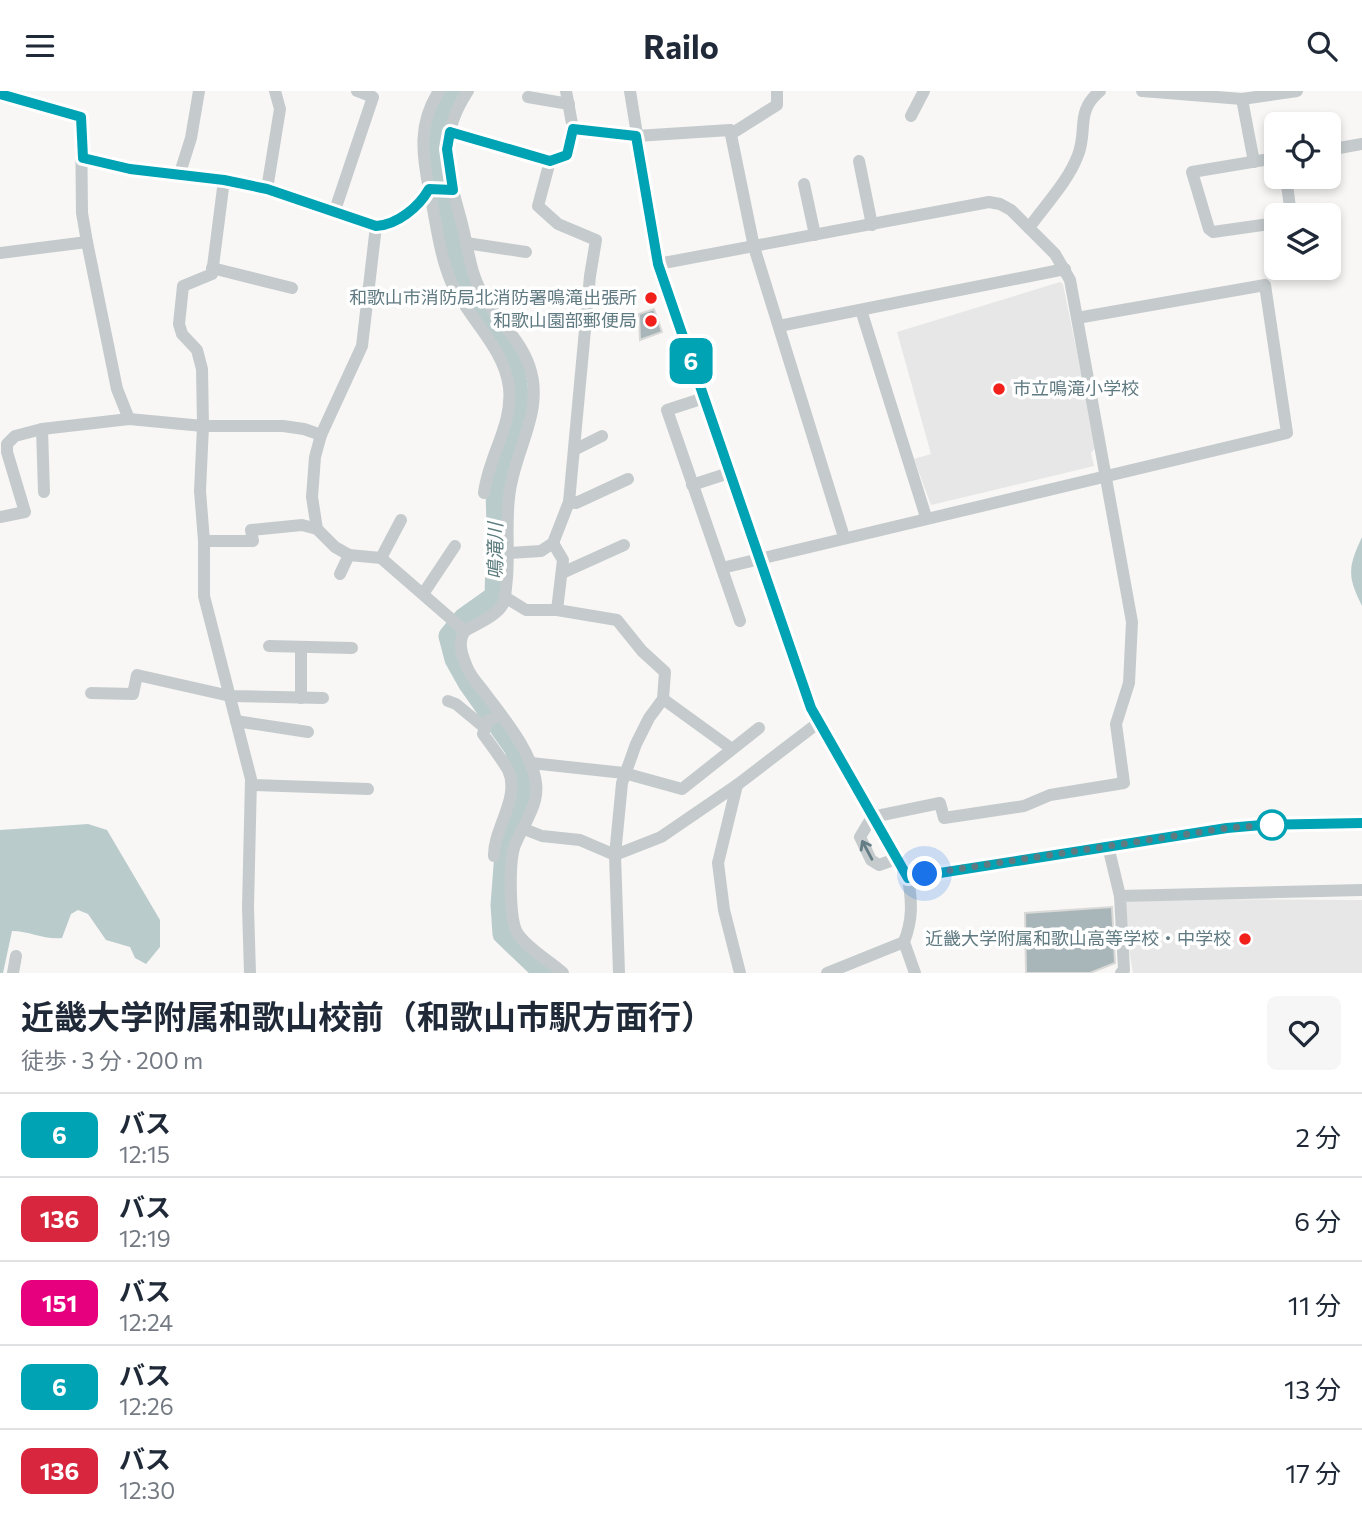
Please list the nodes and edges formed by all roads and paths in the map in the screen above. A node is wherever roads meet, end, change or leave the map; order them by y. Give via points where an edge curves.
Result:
1 (199, 91) edge
2 (275, 91) edge
3 (357, 91) edge
4 (439, 91) edge
5 (468, 91) edge
6 (566, 91) edge
7 (630, 91) edge
8 (776, 91) edge
9 (925, 91) edge
10 (1100, 91) edge
11 (1142, 91) edge
12 (1297, 91) edge
13 (5, 93) edge
14 (1248, 96) edge
15 (528, 97) dead end
16 (569, 104) junction
17 (911, 116) dead end
18 (573, 129) junction
19 (450, 132) junction
20 (731, 134) junction
21 (636, 136) junction
22 (1362, 144) edge
23 (1341, 148) edge
24 (83, 158) junction
25 (1264, 160) edge
26 (550, 161) junction
27 (859, 161) dead end
28 (1254, 162) junction
29 (179, 176) junction
30 (224, 180) junction
31 (804, 184) dead end
32 (267, 189) junction
33 (431, 189) junction
34 (450, 190) junction
35 (335, 210) junction
36 (872, 225) junction
37 (1264, 225) edge
38 (376, 226) junction
39 (1029, 228) junction
40 (816, 235) junction
41 (87, 242) junction
42 (466, 243) junction
43 (754, 247) junction
44 (526, 252) dead end
45 (0, 253) edge
46 (658, 264) junction
47 (212, 268) junction
48 (1065, 269) junction
49 (292, 288) dead end
50 (861, 310) junction
51 (1077, 318) junction
52 (779, 326) junction
53 (704, 398) junction
54 (129, 418) junction
55 (203, 426) junction
56 (42, 429) junction
57 (321, 435) junction
58 (602, 436) dead end
59 (574, 450) junction
60 (4, 452) edge
61 (729, 474) junction
62 (1107, 475) junction
63 (628, 479) dead end
64 (692, 485) junction
65 (44, 492) dead end
66 (484, 493) dead end
67 (569, 502) junction
68 (0, 517) edge
69 (926, 517) junction
70 (401, 520) dead end
71 (317, 529) junction
72 (844, 537) junction
73 (204, 541) junction
74 (553, 543) junction
75 (624, 545) dead end
76 (455, 547) dead end
77 (509, 553) junction
78 (349, 555) junction
79 (381, 558) junction
80 (758, 558) junction
81 (722, 568) junction
82 (562, 573) junction
83 (340, 574) dead end
84 (423, 594) junction
85 (505, 597) junction
86 (557, 610) junction
87 (740, 621) dead end
88 (459, 626) junction
89 (269, 646) dead end
90 (302, 647) junction
91 (352, 648) dead end
92 (91, 693) dead end
93 (230, 696) junction
94 (301, 698) junction
95 (323, 698) dead end
96 (663, 699) junction
97 (448, 701) dead end
98 (492, 719) junction
99 (236, 721) junction
100 (818, 723) junction
101 (760, 728) dead end
102 (308, 732) dead end
103 (732, 749) junction
104 (531, 763) junction
105 (624, 773) junction
106 (251, 785) junction
107 (737, 785) junction
108 (368, 789) dead end
109 (872, 817) junction
110 (1362, 823) edge
111 (524, 829) junction
112 (1108, 846) junction
113 (615, 855) junction
114 (494, 856) dead end
115 (896, 859) junction
116 (908, 878) junction
117 (1362, 890) edge
118 (1120, 896) junction
119 (904, 942) junction
120 (16, 956) dead end
121 (13, 973) edge
122 (250, 973) edge
123 (563, 973) edge
124 (619, 973) edge
125 (740, 973) edge
126 (827, 973) edge
127 (915, 973) edge
128 (1121, 973) edge

1 - 29 street
2 - 32 street via 280,109
3 - 35 street via 373,97
4 - 33 street via 426,114 422,137
5 - 19 street
6 - 16 street
7 - 21 street
8 - 20 street via 777,105
9 - 17 street
10 - 39 street via 1082,115 1082,141 1071,169
11 - 14 street
12 - 14 street
13 - 24 street via 81,117
14 - 28 street
15 - 16 street
16 - 18 street
18 - 21 street
18 - 26 street via 567,155
19 - 26 street
19 - 34 street
20 - 21 street via 730,130
20 - 43 street
21 - 46 street
22 - 23 street
24 - 29 street
24 - 41 street via 82,213
25 - 28 street
26 - 59 street via 538,206 558,224 596,240
27 - 36 street
28 - 37 street via 1192,172 1213,232
29 - 30 street
30 - 32 street
30 - 47 street
31 - 40 street
32 - 35 street
33 - 34 street
33 - 38 street via 422,203 387,225
33 - 66 street via 446,270 497,353 509,388 506,420
34 - 42 street
35 - 38 street
36 - 39 street via 989,202 1011,210
36 - 40 street
38 - 57 street via 362,346
39 - 48 street
40 - 43 street
41 - 45 street
41 - 54 street via 117,389
42 - 44 street
42 - 77 street via 473,275 528,363 535,393 509,498
43 - 46 street
43 - 52 street
46 - 53 street
47 - 49 street
47 - 55 street via 212,274 183,286 179,324 197,350 202,369
48 - 50 street
48 - 51 street
50 - 52 street
50 - 69 street
51 - 62 street
51 - 62 street via 1265,285 1287,433
52 - 72 street
53 - 61 street
53 - 64 street via 667,410
54 - 55 street
54 - 56 street
55 - 57 street via 283,426
55 - 73 street via 200,491
56 - 60 street via 15,436
56 - 65 street
57 - 71 street via 312,497
58 - 59 street
59 - 67 street
60 - 68 street via 25,512
61 - 64 street
61 - 80 street
62 - 69 street
62 - 109 street via 1132,622 1129,683 1116,724 1124,783 944,818 940,803
63 - 67 street
64 - 81 street
67 - 74 street
69 - 72 street
70 - 79 street
71 - 73 street via 302,525 251,530 253,541
71 - 78 street
72 - 80 street
73 - 93 street via 204,596
74 - 77 street via 541,551
74 - 82 street via 563,560
75 - 82 street
76 - 84 street
77 - 85 street
78 - 79 street
78 - 83 street
79 - 84 street
80 - 81 street
80 - 100 street
81 - 87 street
82 - 86 street
84 - 88 street
85 - 86 street via 526,610
85 - 88 street via 502,607
86 - 96 street via 617,620 665,672
88 - 98 street via 467,669
89 - 90 street
90 - 91 street
90 - 94 street
92 - 93 street via 133,694 137,675
93 - 94 street
93 - 99 street
94 - 95 street
96 - 103 street
96 - 105 street via 649,718
97 - 98 street
98 - 104 street
98 - 114 street via 483,734 509,772 511,788
99 - 102 street
99 - 106 street
100 - 107 street
100 - 109 street
101 - 103 street
103 - 105 street via 682,789
104 - 105 street
104 - 111 street via 536,796
105 - 113 street
106 - 108 street
106 - 122 street
107 - 113 street via 661,837
107 - 125 street via 718,863
109 - 115 street
115 -> 109 street via 880,865 871,860 860,837
110 - 112 street via 1262,825
111 - 113 street via 580,840
111 - 123 street via 513,853 513,923 528,945
112 - 116 street
112 - 118 street
113 - 124 street
115 - 116 street
116 - 119 street via 913,905
117 - 118 street
118 - 128 street
119 - 126 street
119 - 127 street
120 - 121 street

